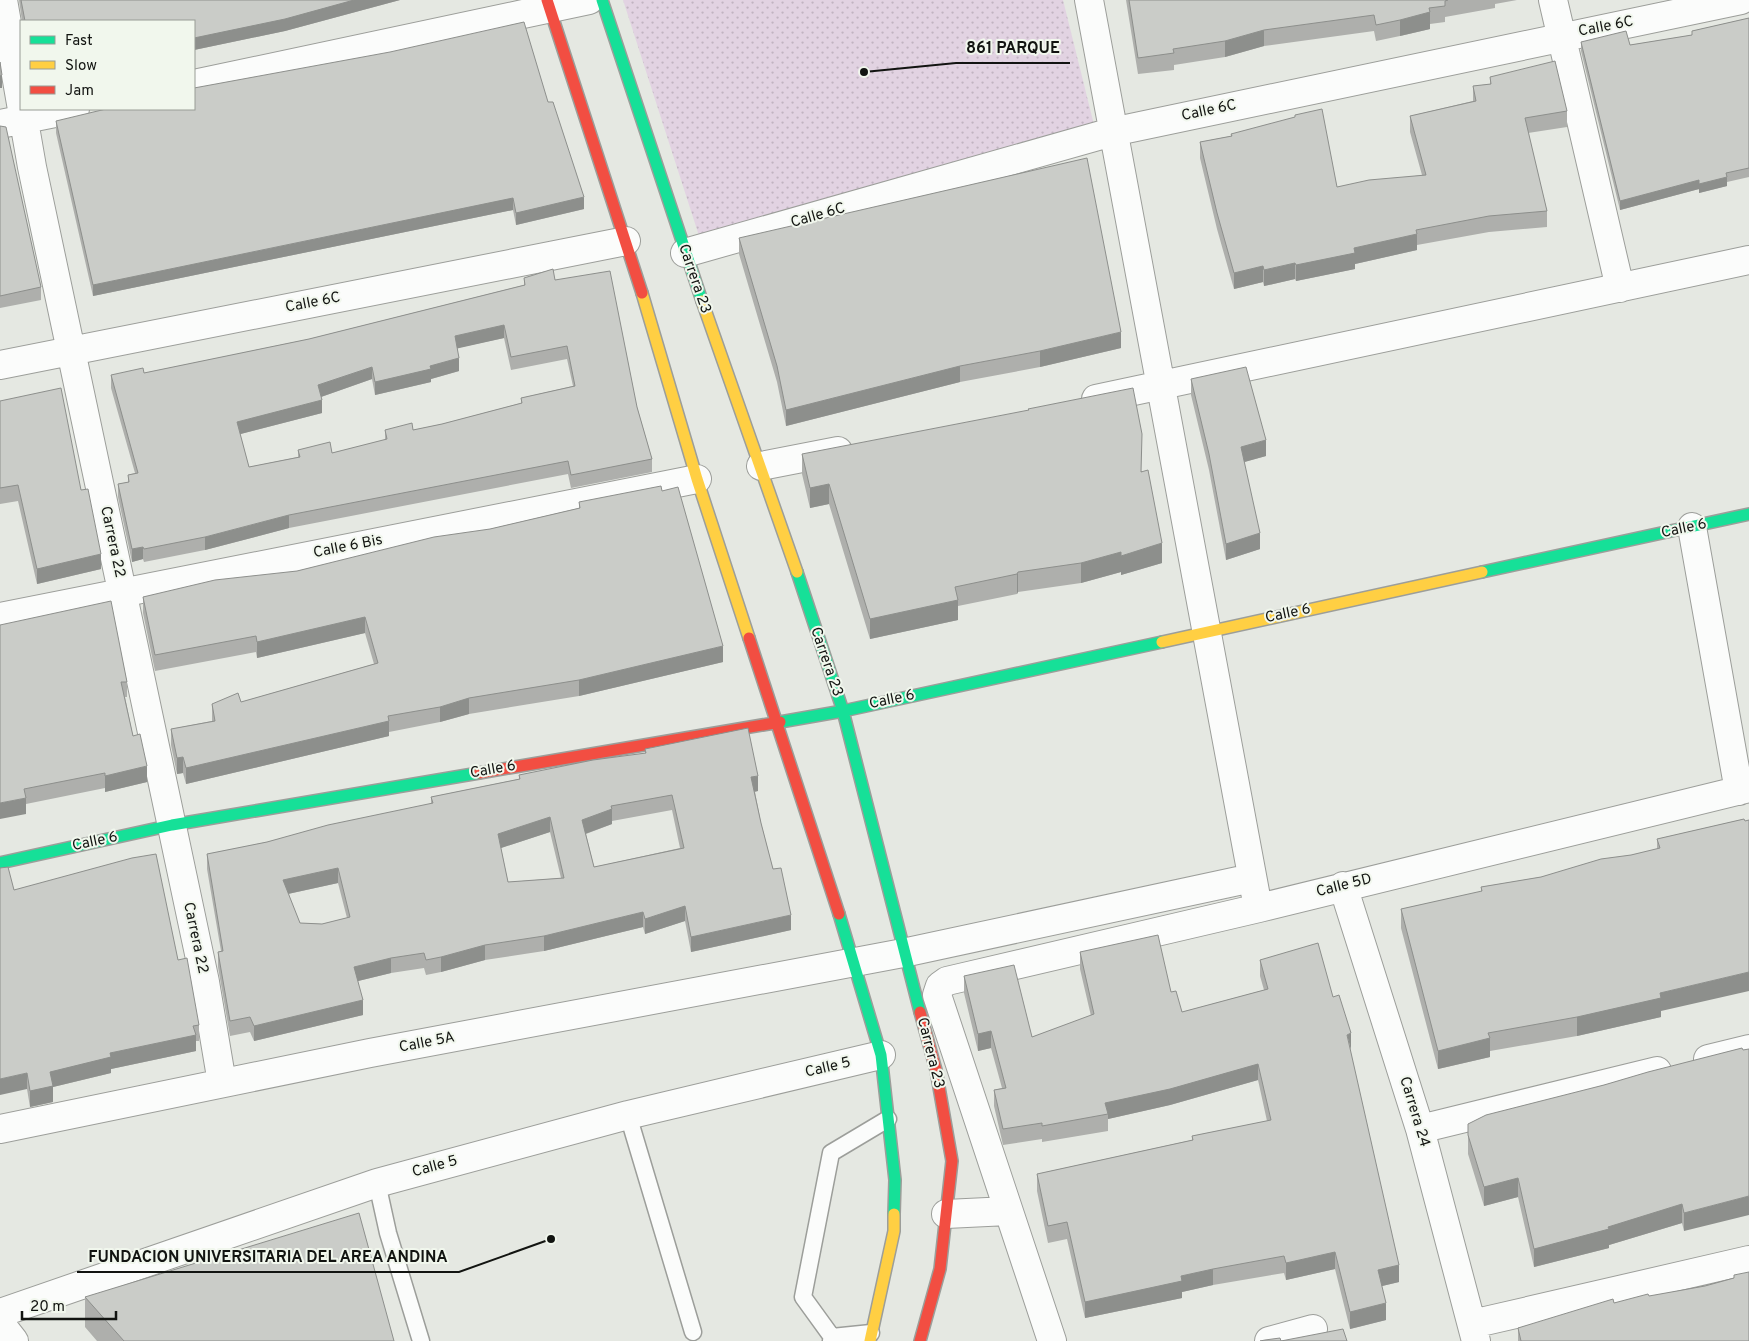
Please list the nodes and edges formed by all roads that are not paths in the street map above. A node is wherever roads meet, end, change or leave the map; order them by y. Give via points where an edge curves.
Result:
1 (3, 0) edge
2 (589, 0) edge
3 (602, 0) edge
4 (1089, 0) edge
5 (1552, 0) edge
6 (1741, 0) edge
7 (549, 5) edge
8 (1560, 36) junction
9 (195, 84) edge
10 (70, 110) edge
11 (12, 122) edge
12 (1112, 132) junction
13 (626, 241) junction
14 (685, 253) junction
15 (1749, 260) edge
16 (1620, 288) junction
17 (70, 352) junction
18 (0, 365) edge
19 (1160, 386) junction
20 (1072, 404) edge
21 (858, 447) edge
22 (761, 466) junction
23 (697, 479) junction
24 (1749, 514) edge
25 (1692, 527) junction
26 (123, 591) junction
27 (0, 617) edge
28 (1208, 632) junction
29 (843, 711) junction
30 (776, 720) junction
31 (1744, 789) edge
32 (172, 825) junction
33 (0, 863) edge
34 (1252, 878) junction
35 (1343, 886) junction
36 (1259, 908) junction
37 (903, 952) junction
38 (854, 962) junction
39 (1749, 1049) edge
40 (881, 1055) junction
41 (222, 1083) junction
42 (628, 1115) junction
43 (888, 1119) junction
44 (0, 1129) edge
45 (1420, 1129) junction
46 (377, 1183) junction
47 (1008, 1211) junction
48 (946, 1214) junction
49 (1749, 1260) edge
50 (0, 1313) edge
51 (0, 1323) edge
52 (1313, 1329) dead end
53 (694, 1332) dead end
54 (1474, 1332) edge
55 (870, 1337) edge
56 (832, 1339) edge
57 (14, 1341) edge
58 (421, 1341) edge
59 (920, 1341) edge
60 (1052, 1341) edge
61 (1269, 1341) edge

1 - 11 street, Carrera 22
2 - 7 street
3 - 14 main road, Carrera 23
4 - 12 street
5 - 8 street
6 - 8 street, Calle 6C
7 - 9 street
7 - 13 main road
8 - 12 street, Calle 6C
8 - 16 street
10 - 11 street
11 - 17 street, Carrera 22
12 - 14 street, Calle 6C
12 - 19 street
13 - 17 street, Calle 6C
13 - 23 main road
14 - 22 main road, Carrera 23
15 - 16 street
16 - 19 street
17 - 18 street, Calle 6C
17 - 26 street, Carrera 22
19 - 20 street
19 - 28 street
21 - 22 street
22 - 29 main road, Carrera 23
23 - 26 street, Calle 6 Bis
23 - 30 main road
24 - 25 main road, Calle 6
25 - 28 main road, Calle 6
25 - 31 street
26 - 27 street, Calle 6 Bis
26 - 32 street, Carrera 22
28 - 29 main road, Calle 6
28 - 34 street
29 - 30 main road, Calle 6
29 - 37 main road, Carrera 23
30 - 32 main road, Calle 6
30 - 38 main road
31 - 35 street, Calle 5D
32 - 33 main road, Calle 6
32 - 41 street, Carrera 22
34 - 36 street
34 - 37 street, Calle 5A
35 - 36 street, Calle 5D
35 - 45 street, Carrera 24
36 - 47 street, Calle 5D via 947,981 940,986 937,995
37 - 38 street, Calle 5A
37 - 48 main road, Carrera 23 via 936,1070 952,1161
38 - 40 main road
38 - 41 street, Calle 5A
39 - 45 street
40 - 42 street, Calle 5
40 - 43 main road
41 - 44 street, Calle 5A
42 - 46 street, Calle 5
42 - 53 lane
43 - 55 main road via 895,1180 894,1231
43 - 56 lane via 830,1153 803,1297
45 - 54 street, Carrera 24
46 - 50 street, Calle 5
46 - 58 lane via 388,1233
47 - 48 street
47 - 60 street
48 - 59 main road, Carrera 23 via 940,1269
49 - 54 street
51 - 57 street
52 - 61 street
55 - 56 lane

